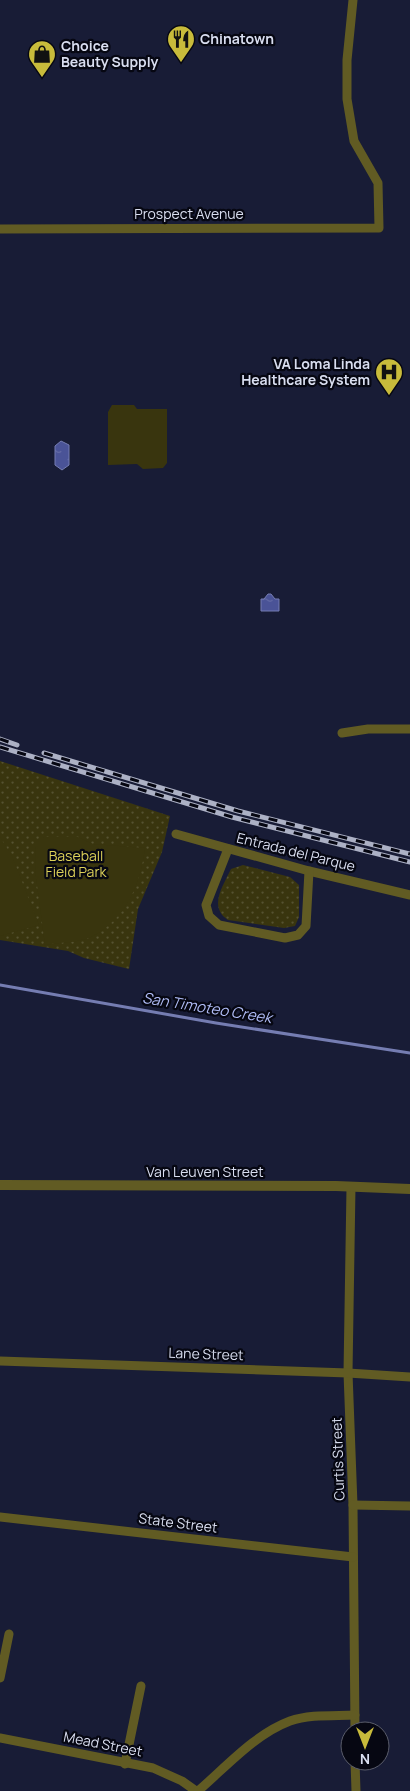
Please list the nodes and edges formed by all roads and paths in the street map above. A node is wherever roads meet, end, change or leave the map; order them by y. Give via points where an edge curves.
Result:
1 (353, 0) edge
2 (0, 229) edge
3 (410, 729) edge
4 (342, 733) dead end
5 (176, 834) dead end
6 (228, 849) junction
7 (310, 871) junction
8 (410, 895) edge
9 (0, 1185) edge
10 (351, 1187) junction
11 (410, 1189) edge
12 (0, 1361) edge
13 (348, 1372) junction
14 (410, 1377) edge
15 (353, 1505) junction
16 (410, 1506) edge
17 (0, 1517) edge
18 (353, 1557) junction
19 (9, 1634) dead end
20 (0, 1678) edge
21 (141, 1686) dead end
22 (355, 1715) junction
23 (355, 1721) edge
24 (0, 1738) edge
25 (125, 1764) junction
26 (355, 1771) edge
27 (197, 1791) edge
28 (356, 1791) edge

1 - 2 street, Prospect Avenue via 347,99 354,141 378,183 379,228
3 - 4 street
5 - 6 street, Entrada del Parque
6 - 7 street, Entrada del Parque
6 - 7 street via 206,905 209,916 219,925 284,938 298,935 306,926
7 - 8 street, Entrada del Parque
9 - 10 street, Van Leuven Street
10 - 11 street, Van Leuven Street
10 - 13 street, Curtis Street
12 - 13 street, Lane Street
13 - 14 street, Lane Street
13 - 15 street, Curtis Street
15 - 16 street
15 - 18 street, Curtis Street
17 - 18 street, State Street
18 - 22 street, Curtis Street
19 - 20 street
21 - 25 street
22 - 23 street, Curtis Street
22 - 27 street, Mead Street via 316,1716 291,1721 267,1732
24 - 25 street, Mead Street
25 - 27 street, Mead Street via 153,1768
26 - 28 street

